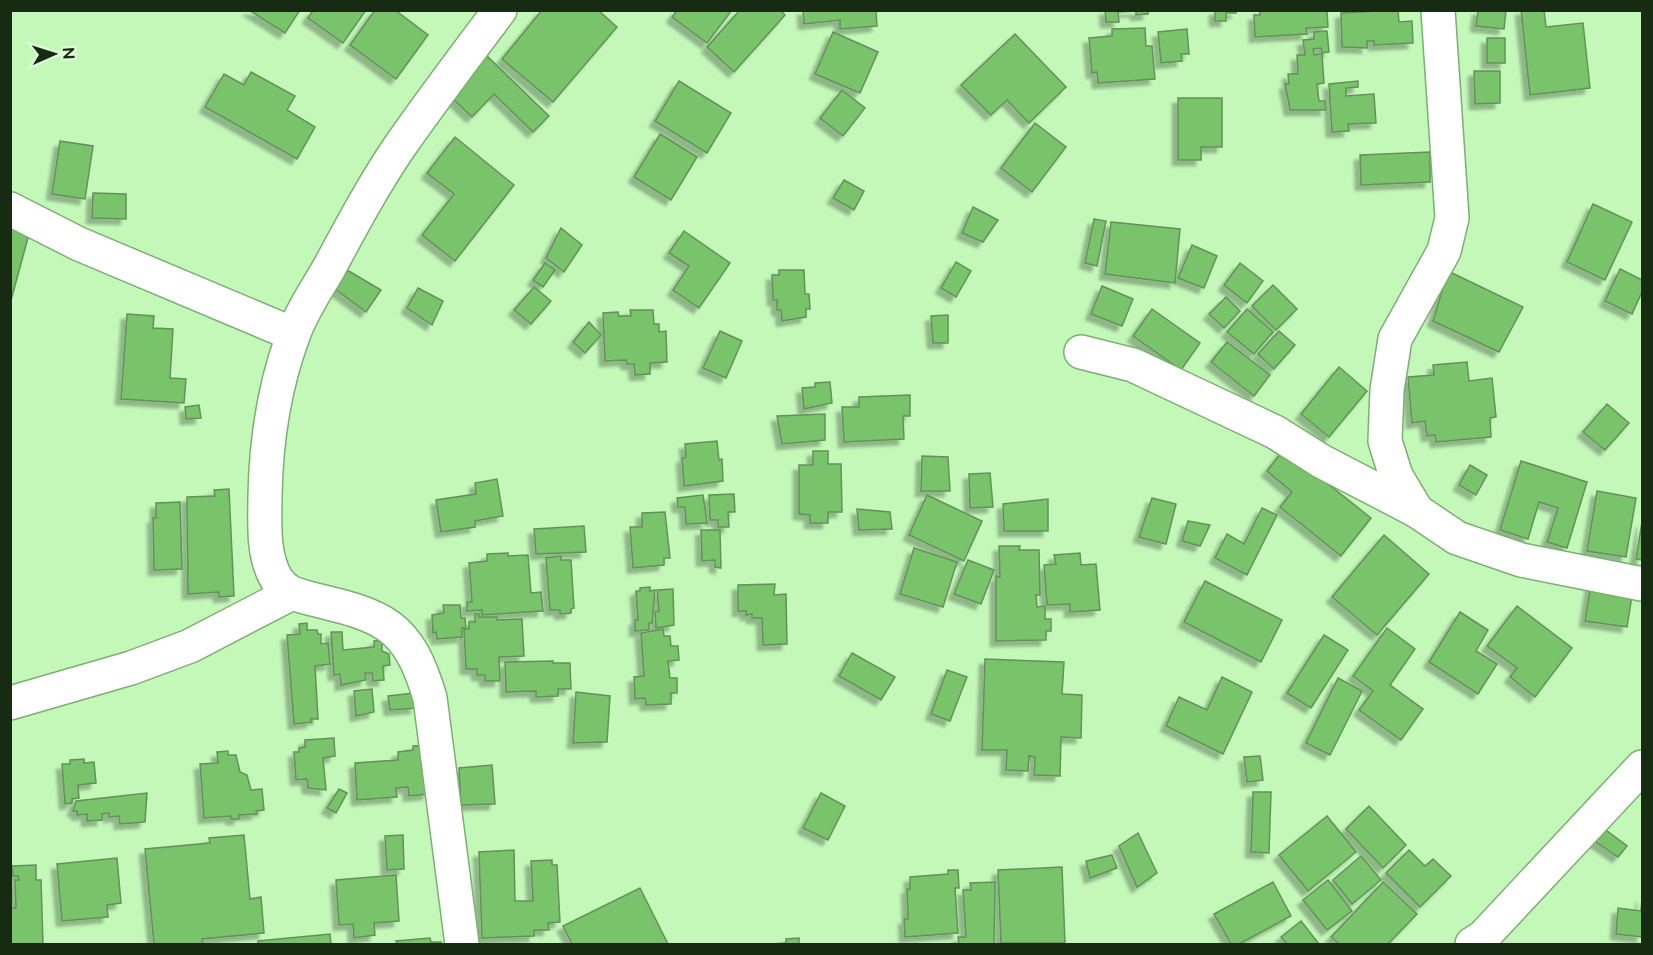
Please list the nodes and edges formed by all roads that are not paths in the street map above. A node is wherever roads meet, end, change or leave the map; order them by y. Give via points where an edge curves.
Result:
1 (500, 10) edge
2 (1438, 10) edge
3 (10, 209) edge
4 (293, 334) junction
5 (1082, 352) dead end
6 (1417, 511) junction
7 (1642, 584) edge
8 (290, 594) junction
9 (10, 703) edge
10 (1642, 767) edge
11 (462, 945) edge
12 (1472, 945) edge

1 - 4 street via 400,147
2 - 6 street via 1452,218 1444,251 1395,339 1386,400 1385,441 1396,476
3 - 4 street via 79,244
4 - 8 street via 271,414 264,535 270,567
5 - 6 street via 1133,365 1275,432 1320,461
6 - 7 street via 1457,538 1521,560
8 - 9 street via 190,646 131,668
8 - 11 street via 357,609 383,621 414,654 430,698
10 - 12 street

